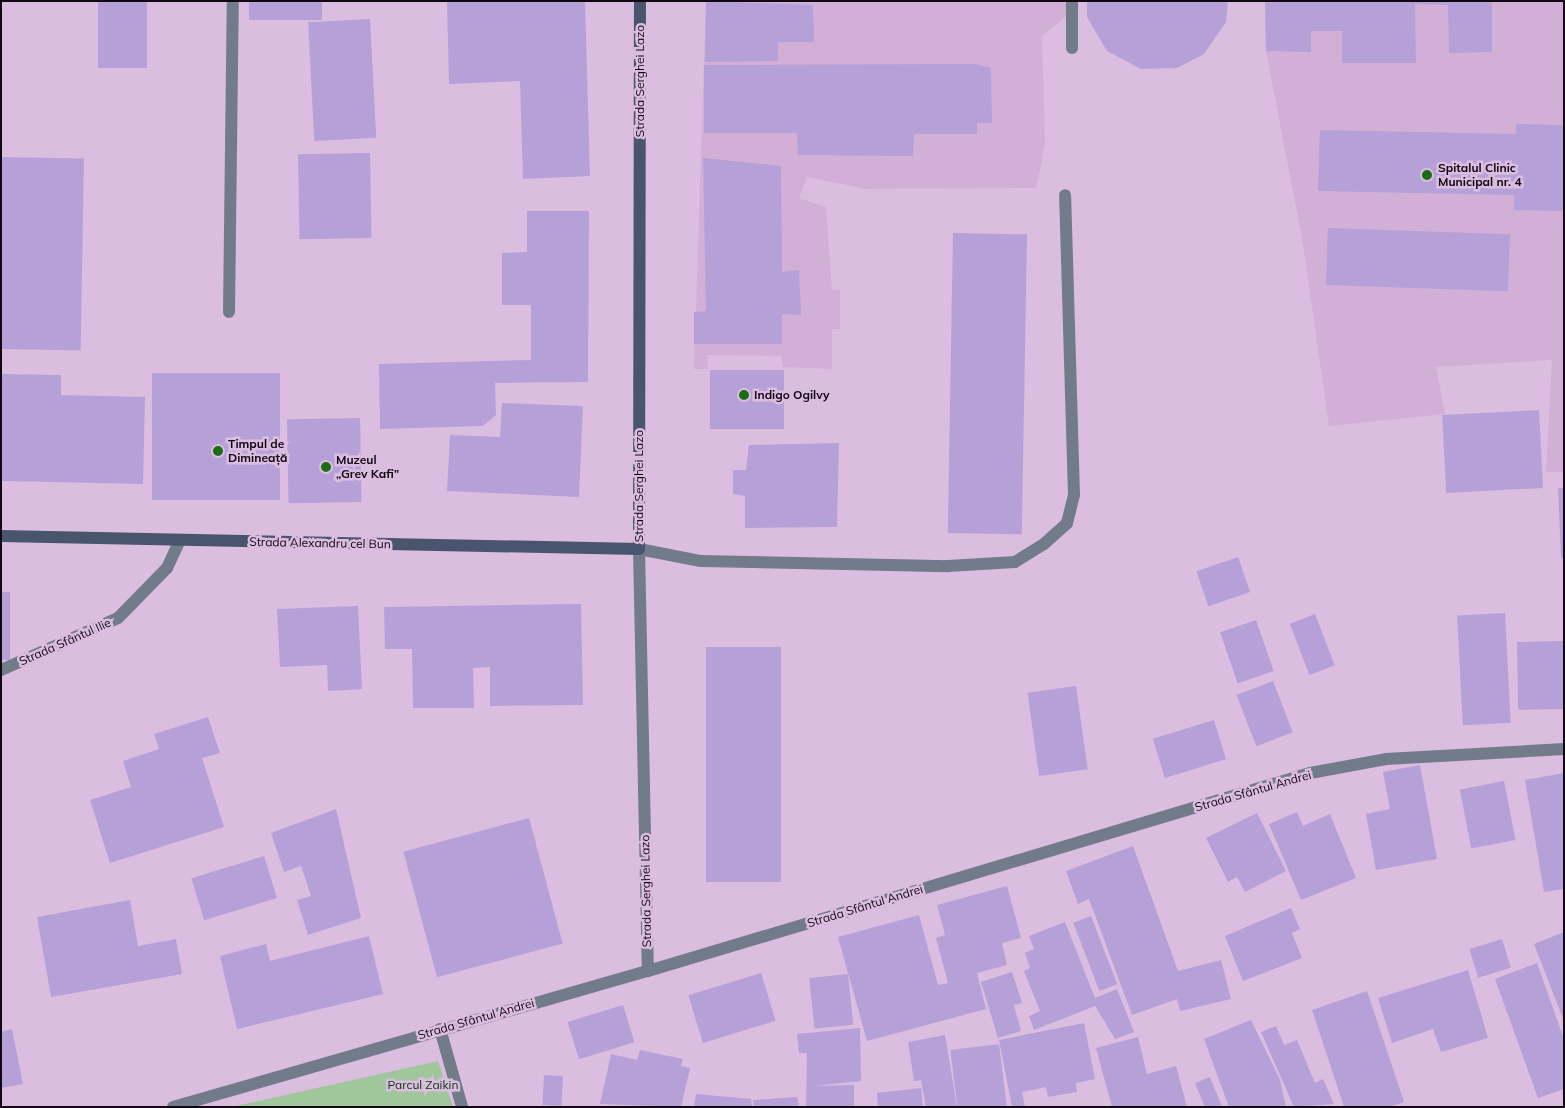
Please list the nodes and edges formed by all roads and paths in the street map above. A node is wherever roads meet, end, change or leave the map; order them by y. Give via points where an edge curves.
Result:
1 (233, 1) edge
2 (640, 1) edge
3 (1072, 1) edge
4 (1072, 48) dead end
5 (1066, 195) dead end
6 (228, 312) dead end
7 (1, 536) edge
8 (180, 540) junction
9 (639, 549) junction
10 (1, 670) edge
11 (1564, 749) edge
12 (648, 971) junction
13 (440, 1029) junction
14 (173, 1107) edge
15 (462, 1107) edge

1 - 6 street
2 - 9 main road, Strada Serghei Lazo
3 - 4 street
5 - 9 street via 1074,495 1067,523 1044,544 1016,562 948,566 701,561
7 - 8 main road, Strada Alexandru cel Bun
8 - 9 main road, Strada Alexandru cel Bun
8 - 10 street, Strada Sfântul Ilie via 167,568 118,618
9 - 12 street, Strada Serghei Lazo
11 - 12 street, Strada Sfântul Andrei via 1386,759 1310,773
12 - 13 street, Strada Sfântul Andrei
13 - 14 street, Strada Sfântul Andrei
13 - 15 street

